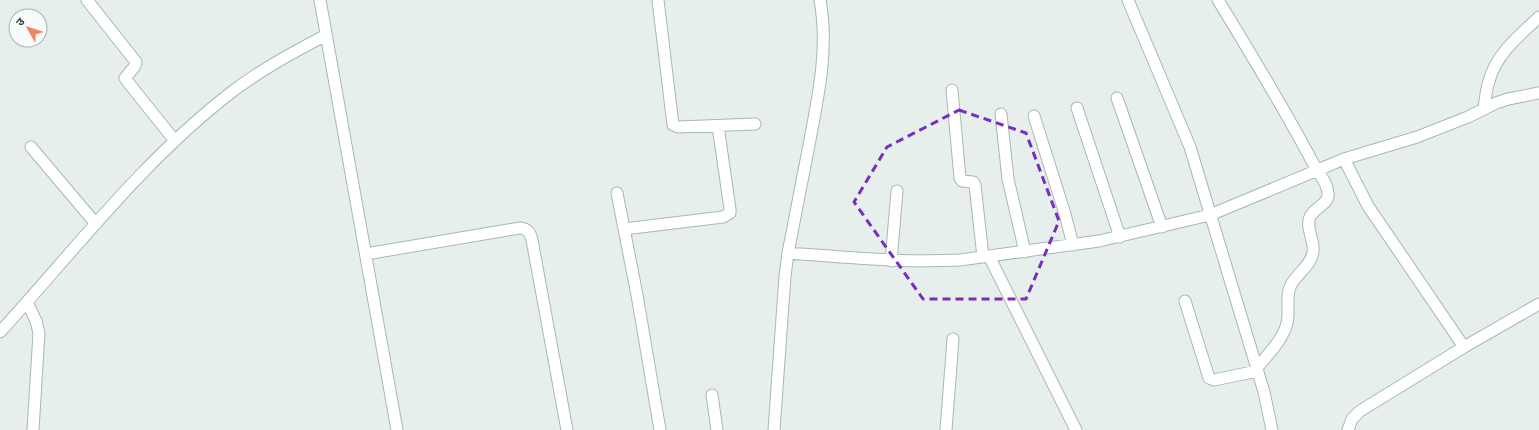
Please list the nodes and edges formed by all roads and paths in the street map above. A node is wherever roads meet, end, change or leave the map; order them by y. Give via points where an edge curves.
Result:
1 (87, 0) edge
2 (320, 0) edge
3 (658, 0) edge
4 (820, 0) edge
5 (1128, 0) edge
6 (1218, 0) edge
7 (1539, 17) edge
8 (326, 35) junction
9 (952, 90) dead end
10 (1539, 93) edge
11 (1117, 98) dead end
12 (1078, 108) dead end
13 (1484, 109) junction
14 (1001, 114) dead end
15 (1034, 116) dead end
16 (755, 124) dead end
17 (718, 126) junction
18 (175, 141) junction
19 (31, 147) dead end
20 (1344, 159) junction
21 (1317, 170) junction
22 (897, 191) dead end
23 (617, 193) dead end
24 (1210, 215) junction
25 (96, 224) junction
26 (1162, 227) junction
27 (624, 229) junction
28 (1120, 236) junction
29 (1073, 245) junction
30 (1025, 252) junction
31 (788, 253) junction
32 (366, 254) junction
33 (986, 257) junction
34 (891, 260) junction
35 (1185, 301) dead end
36 (27, 302) junction
37 (1539, 304) edge
38 (0, 332) edge
39 (953, 339) dead end
40 (1464, 346) junction
41 (1257, 369) junction
42 (712, 395) dead end
43 (33, 430) edge
44 (397, 430) edge
45 (567, 430) edge
46 (660, 430) edge
47 (717, 430) edge
48 (774, 430) edge
49 (946, 430) edge
50 (1076, 430) edge
51 (1272, 430) edge
52 (1348, 430) edge

1 - 18 street via 136,62 125,78
2 - 8 street
3 - 17 street via 673,125
4 - 31 street via 824,30 820,86
5 - 24 street via 1190,147
6 - 21 street via 1290,119
7 - 13 street via 1500,57 1489,80
8 - 18 street via 252,77
8 - 32 street
9 - 33 street via 960,178 975,185
10 - 13 street via 1508,99
11 - 26 street
12 - 28 street
13 - 20 street via 1417,137
14 - 30 street via 1008,179
15 - 29 street
16 - 17 street
17 - 27 street via 730,214
18 - 25 street
19 - 25 street
20 - 21 street
20 - 40 street via 1368,206
21 - 24 street
21 - 41 street via 1327,186 1328,197 1310,216 1313,254 1289,290 1288,316 1284,331
22 - 34 street
23 - 27 street
24 - 26 street
24 - 41 street
25 - 36 street
26 - 28 street
27 - 46 street
28 - 29 street
29 - 30 street
30 - 33 street
31 - 34 street
31 - 48 street
32 - 44 street
32 - 45 street via 526,228 532,240
33 - 34 street via 940,261
33 - 50 street
35 - 41 street via 1209,378 1214,380
36 - 38 street
36 - 43 street via 39,333
37 - 40 street
39 - 49 street
40 - 52 street via 1360,411 1352,419
41 - 51 street via 1269,409
42 - 47 street

